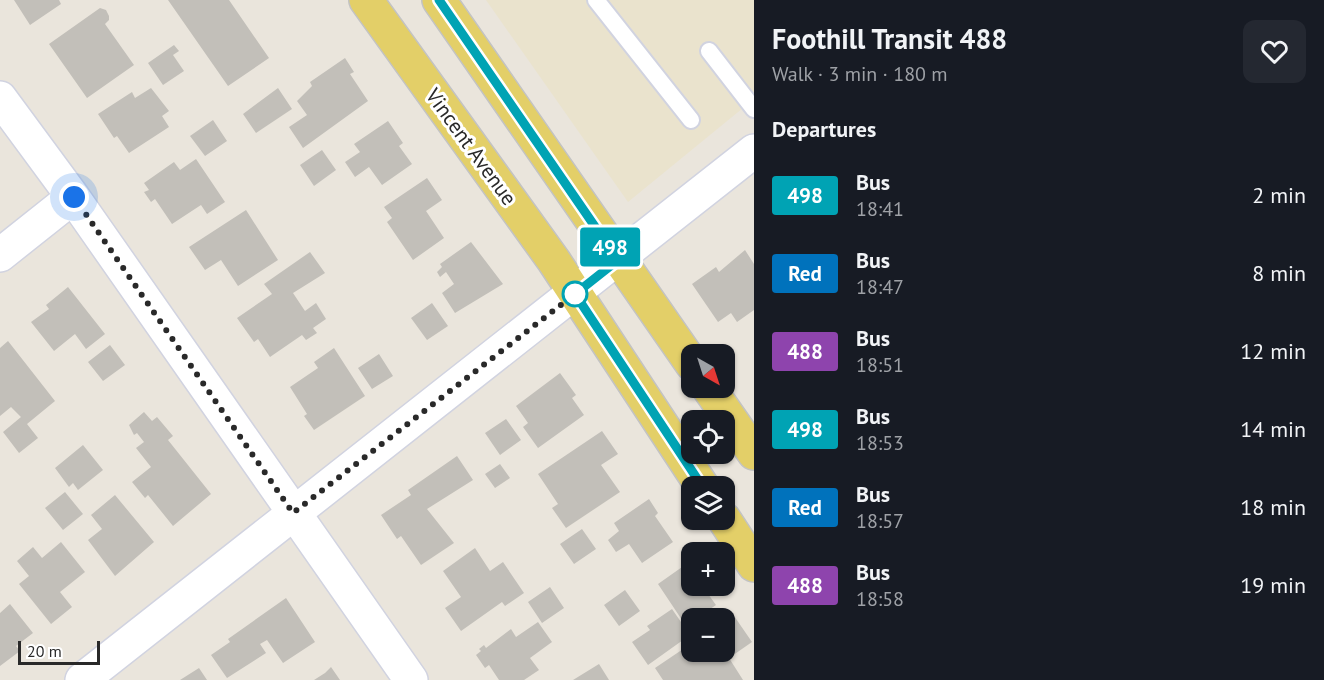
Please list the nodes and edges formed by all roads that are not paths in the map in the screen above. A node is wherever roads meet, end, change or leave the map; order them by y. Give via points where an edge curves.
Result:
1 (366, 0) edge
2 (439, 0) edge
3 (596, 0) edge
4 (708, 51) dead end
5 (0, 98) edge
6 (754, 109) edge
7 (691, 120) dead end
8 (754, 151) edge
9 (74, 197) junction
10 (0, 255) edge
11 (618, 260) junction
12 (575, 294) junction
13 (681, 349) edge
14 (716, 398) edge
15 (754, 453) edge
16 (695, 476) edge
17 (293, 513) junction
18 (731, 530) edge
19 (754, 565) edge
20 (82, 680) edge
21 (411, 680) edge

1 - 12 main road, Vincent Avenue
2 - 11 main road
3 - 7 lane
4 - 6 lane
5 - 9 street
8 - 11 street
9 - 10 street
9 - 17 street
11 - 12 street
11 - 13 main road
12 - 16 main road, Vincent Avenue
12 - 17 street
14 - 15 main road
17 - 20 street
17 - 21 street
18 - 19 main road

